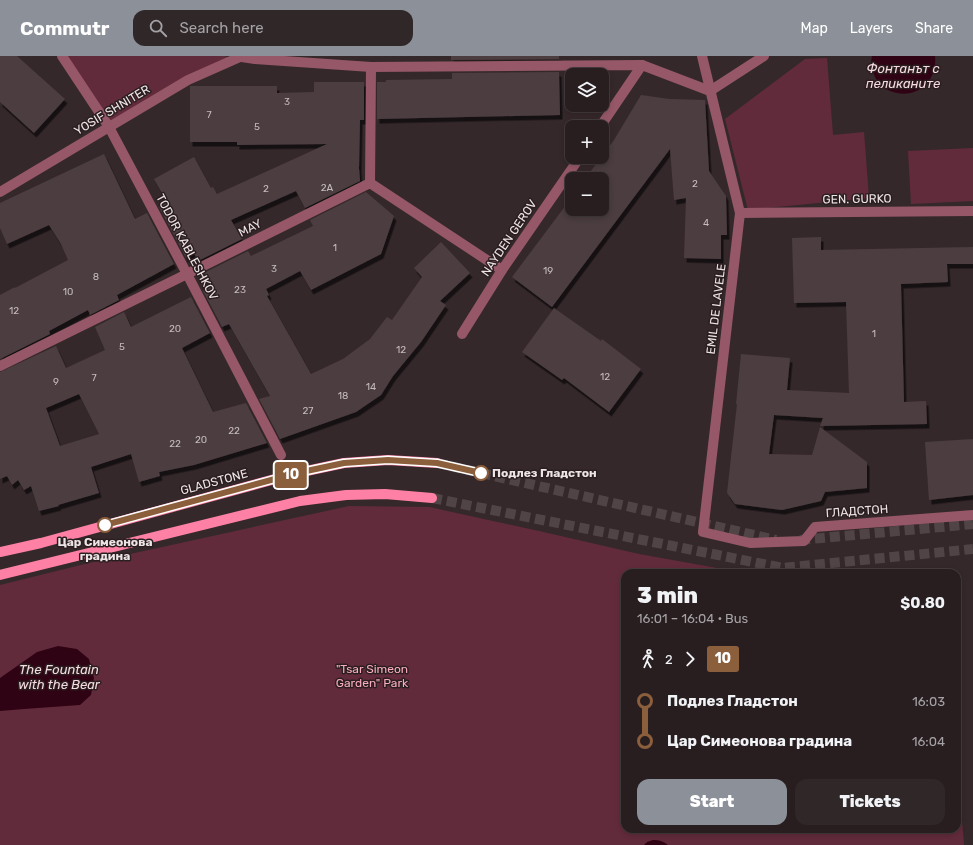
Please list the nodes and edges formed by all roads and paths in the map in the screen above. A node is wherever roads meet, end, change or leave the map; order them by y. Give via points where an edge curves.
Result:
1 (62, 56) edge
2 (238, 56) edge
3 (702, 56) edge
4 (764, 56) edge
5 (642, 66) junction
6 (371, 67) junction
7 (710, 91) junction
8 (605, 120) edge
9 (109, 127) junction
10 (575, 164) edge
11 (370, 182) junction
12 (0, 192) edge
13 (973, 211) edge
14 (740, 213) junction
15 (502, 270) junction
16 (187, 274) junction
17 (462, 334) dead end
18 (0, 366) edge
19 (281, 455) dead end
20 (437, 463) tunnel mouth
21 (432, 498) tunnel mouth
22 (973, 515) edge
23 (703, 532) joint
24 (0, 552) edge
25 (0, 575) edge

1 - 9 street, TODOR KABLESHKOV
2 - 6 street
2 - 9 street, YOSIF SHNITER via 188,80
3 - 7 street
4 - 7 street
5 - 6 street
5 - 7 street
5 - 8 street
6 - 11 street
7 - 14 street, EMIL DE LAVELE
9 - 12 street, YOSIF SHNITER
9 - 16 street, TODOR KABLESHKOV
10 - 15 street, NAYDEN GEROV
11 - 15 street
11 - 16 street, MAY
13 - 14 street, GEN. GURKO
14 - 23 street, EMIL DE LAVELE
15 - 17 street, NAYDEN GEROV
16 - 18 street, MAY
16 - 19 street, TODOR KABLESHKOV
20 - 24 main road, GLADSTONE via 388,460 344,463 297,473
21 - 25 main road via 385,494 346,495 300,501
22 - 23 street, ГЛАДСТОН via 815,528 804,541 750,543

